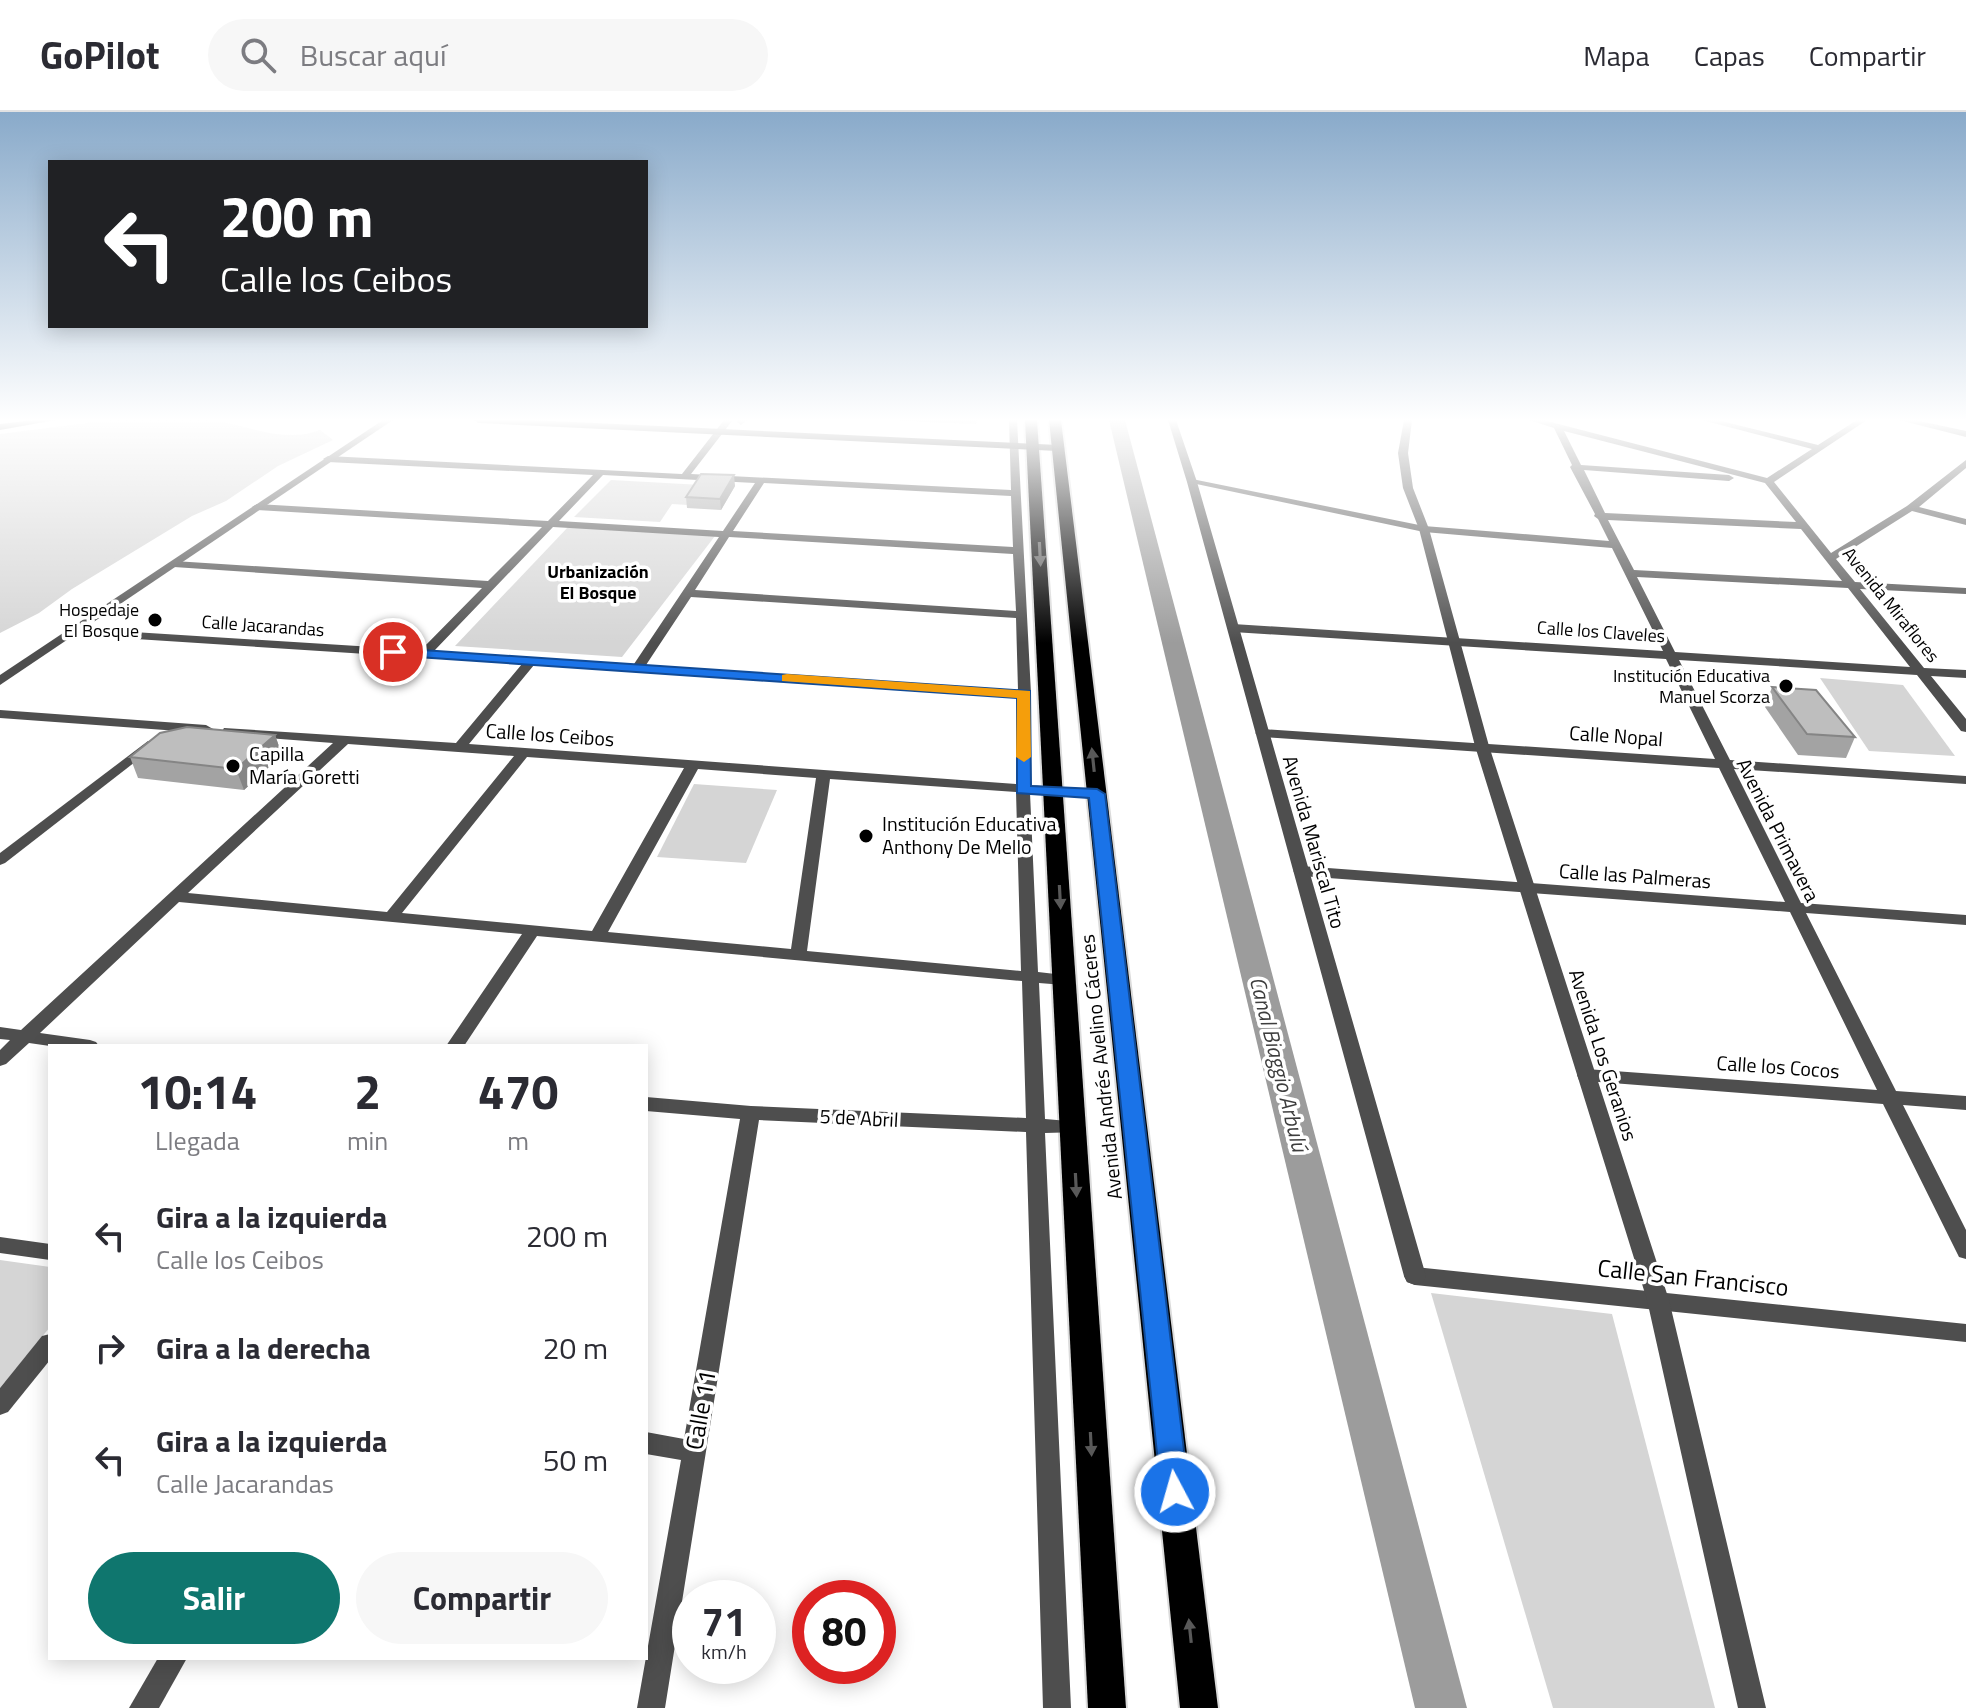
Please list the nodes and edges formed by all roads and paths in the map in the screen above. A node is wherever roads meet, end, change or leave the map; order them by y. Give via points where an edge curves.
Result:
1 (276, 494) edge
2 (579, 494) edge
3 (752, 494) edge
4 (1017, 494) edge
5 (1038, 494) edge
6 (1045, 494) edge
7 (1196, 494) edge
8 (1254, 494) edge
9 (1411, 494) edge
10 (1588, 494) edge
11 (1779, 494) edge
12 (1928, 494) edge
13 (257, 507) junction
14 (1911, 508) junction
15 (1599, 516) junction
16 (1966, 522) edge
17 (550, 524) junction
18 (1805, 526) junction
19 (1424, 529) junction
20 (726, 534) junction
21 (1613, 545) junction
22 (1019, 551) junction
23 (1830, 558) junction
24 (174, 564) junction
25 (1628, 573) junction
26 (491, 585) junction
27 (1852, 585) junction
28 (1966, 591) edge
29 (687, 593) junction
30 (1022, 615) junction
31 (1233, 628) junction
32 (74, 631) junction
33 (1453, 639) junction
34 (424, 654) junction
35 (1669, 655) junction
36 (531, 661) junction
37 (638, 668) junction
38 (1920, 671) junction
39 (1966, 674) edge
40 (0, 681) edge
41 (1025, 694) junction
42 (0, 714) edge
43 (171, 727) junction
44 (1966, 728) edge
45 (1262, 733) junction
46 (345, 739) junction
47 (1482, 746) junction
48 (459, 748) junction
49 (523, 753) junction
50 (1723, 764) junction
51 (693, 765) junction
52 (823, 775) junction
53 (1966, 780) edge
54 (1023, 790) junction
55 (1054, 792) junction
56 (1097, 794) junction
57 (0, 860) edge
58 (1301, 871) junction
59 (1527, 888) junction
60 (175, 897) junction
61 (1795, 908) junction
62 (390, 918) junction
63 (1966, 920) edge
64 (532, 931) junction
65 (597, 937) junction
66 (798, 957) junction
67 (1030, 979) junction
68 (1064, 980) junction
69 (0, 1033) edge
70 (25, 1037) junction
71 (76, 1044) edge
72 (456, 1044) edge
73 (0, 1060) edge
74 (1586, 1075) junction
75 (1889, 1098) junction
76 (1966, 1103) edge
77 (648, 1104) edge
78 (751, 1113) junction
79 (1036, 1126) junction
80 (1073, 1127) junction
81 (0, 1245) edge
82 (1966, 1251) edge
83 (48, 1252) edge
84 (1415, 1276) joint
85 (1658, 1300) junction
86 (1966, 1333) edge
87 (48, 1346) edge
88 (0, 1405) edge
89 (648, 1443) edge
90 (694, 1451) junction
91 (172, 1660) edge
92 (143, 1708) edge
93 (651, 1708) edge
94 (1057, 1708) edge
95 (1107, 1708) edge
96 (1199, 1708) edge
97 (1752, 1708) edge

1 - 13 street
2 - 17 street
3 - 20 street
4 - 22 street
5 -> 55 highway, Avenida Andrés Avelino Cáceres
56 -> 6 highway, Avenida Andrés Avelino Cáceres
7 - 31 street, Avenida Mariscal Tito
8 - 19 street
9 - 19 street, Avenida Los Geranios
10 - 15 street, Avenida Primavera
11 - 18 street, Avenida Miraflores
12 - 14 street
13 - 17 street
13 - 24 street
14 - 16 street
14 - 23 street
15 - 18 street
15 - 21 street, Avenida Primavera
17 - 20 street
17 - 26 street
18 - 23 street, Avenida Miraflores
19 - 21 street
19 - 33 street, Avenida Los Geranios
20 - 22 street
20 - 29 street
21 - 25 street, Avenida Primavera
22 - 30 street
23 - 27 street, Avenida Miraflores
24 - 26 street
24 - 32 street
25 - 27 street
25 - 35 street, Avenida Primavera
26 - 34 street
27 - 28 street
27 - 38 street, Avenida Miraflores
29 - 30 street
29 - 37 street
30 - 41 street
31 - 33 street, Calle los Claveles
31 - 45 street, Avenida Mariscal Tito
32 - 34 street, Calle Jacarandas
32 - 40 street
33 - 35 street, Calle los Claveles
33 - 47 street, Avenida Los Geranios
34 - 36 street, Calle Jacarandas
35 - 38 street, Calle los Claveles
35 - 50 street, Avenida Primavera
36 - 37 street, Calle Jacarandas
36 - 48 street
37 - 41 street, Calle Jacarandas
38 - 39 street, Calle los Claveles
38 - 44 street, Avenida Miraflores
41 - 54 street
42 - 43 street, Calle los Ceibos
43 - 46 street, Calle los Ceibos
43 - 57 street
45 - 47 street, Calle Nopal
45 - 58 street, Avenida Mariscal Tito
46 - 48 street, Calle los Ceibos
46 - 60 street
47 - 50 street, Calle Nopal
47 - 59 street, Avenida Los Geranios
48 - 49 street, Calle los Ceibos
49 - 51 street, Calle los Ceibos
49 - 62 street
50 - 53 street, Calle Nopal
50 - 61 street, Avenida Primavera
51 - 52 street, Calle los Ceibos
51 - 65 street
52 - 54 street, Calle los Ceibos
52 - 66 street
54 - 55 street, Calle los Ceibos
54 - 67 street
55 - 56 street, Calle los Ceibos
55 -> 68 highway, Avenida Andrés Avelino Cáceres
96 -> 56 highway, Avenida Andrés Avelino Cáceres
58 - 59 street, Calle las Palmeras
58 - 84 street, Avenida Mariscal Tito
59 - 61 street, Calle las Palmeras
59 - 74 street, Avenida Los Geranios
60 - 62 street
60 - 70 street
61 - 63 street, Calle las Palmeras
61 - 75 street, Avenida Primavera
62 - 64 street
64 - 65 street
64 - 72 street
65 - 66 street
66 - 67 street
67 - 68 street
67 - 79 street
68 - 80 highway, Avenida Andrés Avelino Cáceres
69 - 70 street
70 - 71 street
70 - 73 street
74 - 75 street, Calle los Cocos
74 - 85 street, Avenida Los Geranios
75 - 76 street, Calle los Cocos
75 - 82 street, Avenida Primavera
77 - 78 street, 5 de Abril
78 - 79 street, 5 de Abril
78 - 90 street, Calle 11
79 - 80 street, 5 de Abril
79 - 94 street
80 -> 95 highway, Avenida Andrés Avelino Cáceres
81 - 83 street
84 - 85 street, Calle San Francisco
85 - 86 street, Calle San Francisco
85 - 97 street, Avenida Los Geranios
87 - 88 street
89 - 90 street
90 - 93 street, Calle 11
91 - 92 street

